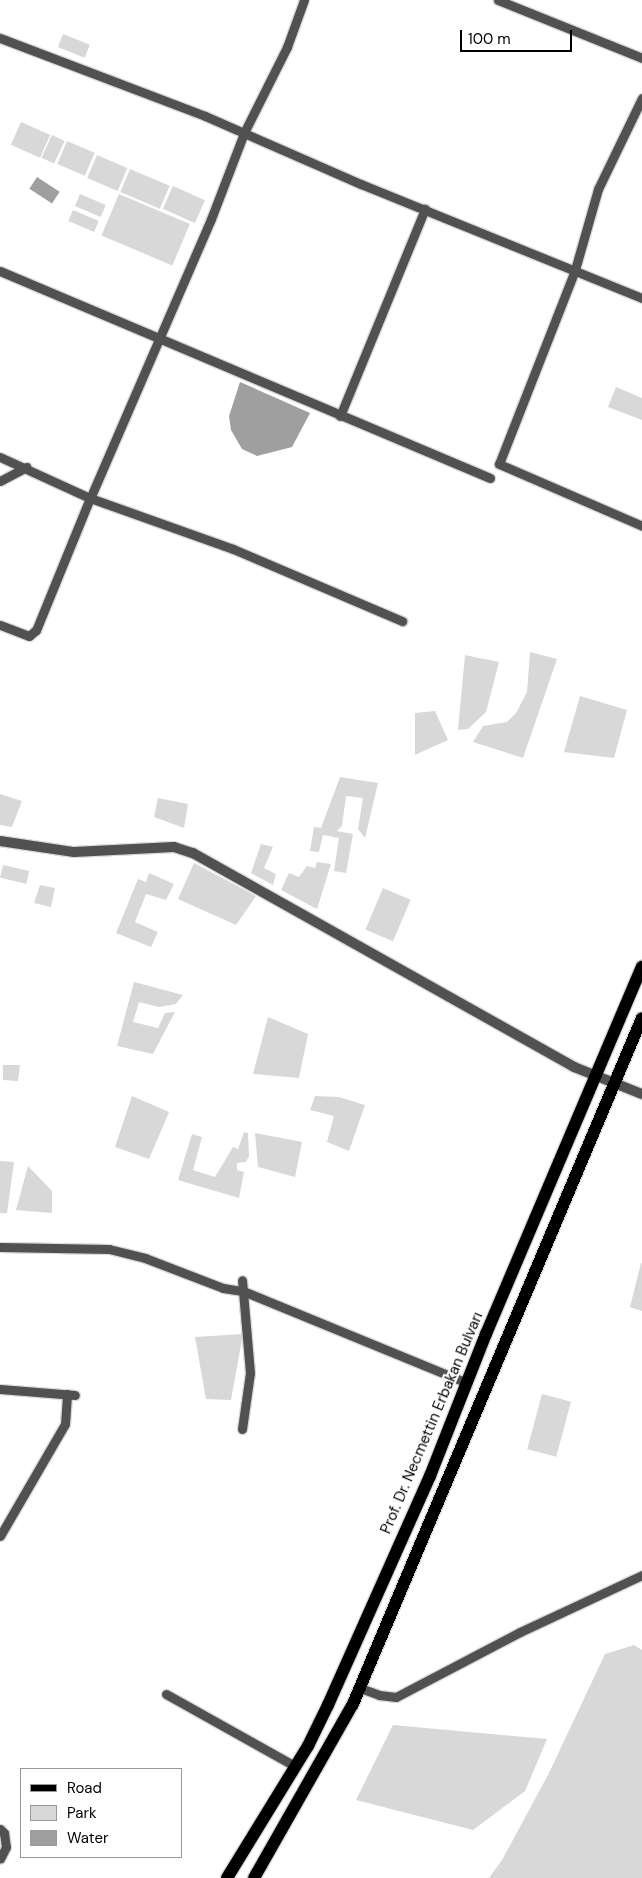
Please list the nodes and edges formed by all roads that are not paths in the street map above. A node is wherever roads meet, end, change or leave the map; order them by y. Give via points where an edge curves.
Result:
1 (304, 0) edge
2 (498, 0) edge
3 (0, 38) edge
4 (642, 58) edge
5 (642, 98) edge
6 (244, 133) junction
7 (424, 209) junction
8 (575, 270) junction
9 (0, 271) edge
10 (642, 298) edge
11 (158, 338) junction
12 (340, 416) junction
13 (0, 457) edge
14 (26, 468) junction
15 (490, 478) dead end
16 (0, 481) edge
17 (90, 498) junction
18 (642, 526) edge
19 (402, 621) dead end
20 (0, 625) edge
21 (0, 841) edge
22 (642, 967) edge
23 (642, 1018) edge
24 (595, 1078) junction
25 (614, 1086) junction
26 (642, 1094) edge
27 (0, 1247) edge
28 (242, 1280) dead end
29 (243, 1291) junction
30 (467, 1383) junction
31 (0, 1389) edge
32 (242, 1429) dead end
33 (0, 1536) edge
34 (642, 1575) edge
35 (360, 1688) junction
36 (166, 1694) dead end
37 (295, 1766) junction
38 (0, 1830) edge
39 (0, 1859) edge
40 (227, 1878) edge
41 (254, 1878) edge

1 - 6 street via 287,47
2 - 4 street
3 - 6 street
5 - 8 street via 598,189
6 - 7 street
6 - 11 street via 211,219
7 - 8 street
7 - 12 street
8 - 10 street
8 - 18 street via 499,464
9 - 11 street
11 - 12 street
11 - 17 street
12 - 15 street
13 - 14 street
14 - 16 street
14 - 17 street
17 - 19 street via 234,549
17 - 20 street via 36,630 29,636
21 - 24 street via 74,852 174,846 193,853
22 - 24 main road, Prof. Dr. Necmettin Erbakan Bulvarı
23 - 25 main road
24 - 25 street
24 - 30 main road, Prof. Dr. Necmettin Erbakan Bulvarı
25 - 26 street
25 - 35 main road
27 - 29 street via 109,1249 145,1258 224,1288
28 - 29 street
29 - 30 street
29 - 32 street via 250,1374
30 - 37 main road, Prof. Dr. Necmettin Erbakan Bulvarı via 328,1705
31 - 33 street via 71,1395 65,1424
34 - 35 street via 520,1632 396,1696 379,1695
35 - 41 main road via 329,1751
36 - 37 street
37 - 40 main road, Prof. Dr. Necmettin Erbakan Bulvarı
38 - 39 street via 4,1833 6,1847

